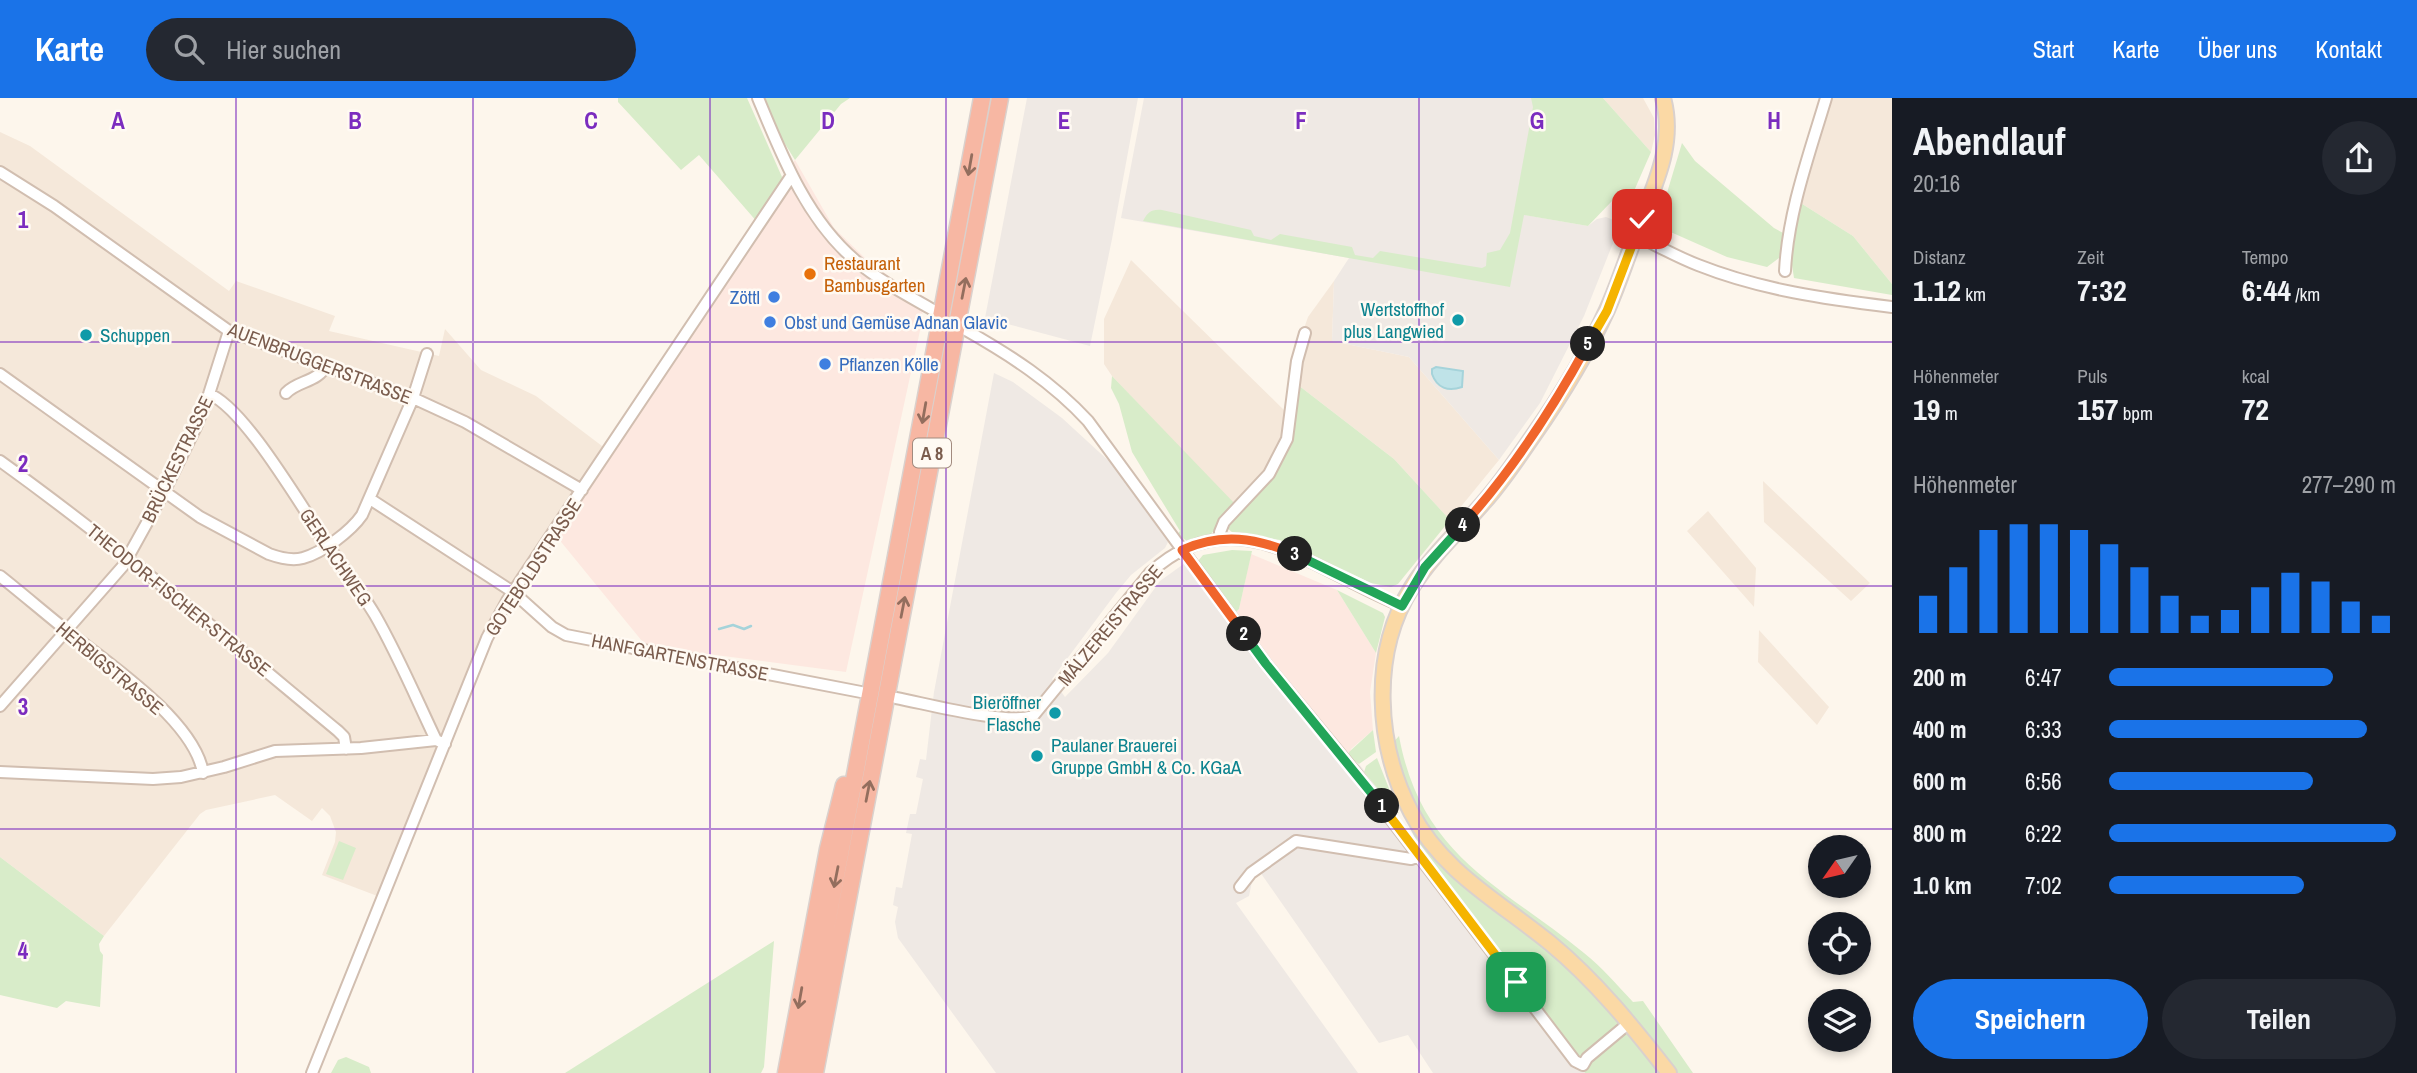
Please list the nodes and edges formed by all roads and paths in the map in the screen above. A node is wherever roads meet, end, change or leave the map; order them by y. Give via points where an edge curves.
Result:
1 (758, 98) edge
2 (982, 98) edge
3 (1000, 98) edge
4 (1663, 98) edge
5 (1826, 98) edge
6 (0, 172) edge
7 (792, 175) junction
8 (1636, 235) junction
9 (1785, 271) dead end
10 (1892, 307) edge
11 (933, 310) dead end
12 (964, 329) dead end
13 (229, 331) junction
14 (1305, 333) dead end
15 (427, 354) dead end
16 (327, 365) junction
17 (0, 374) edge
18 (286, 393) dead end
19 (209, 394) junction
20 (413, 398) junction
21 (0, 461) edge
22 (582, 491) junction
23 (164, 492) junction
24 (370, 499) junction
25 (1221, 538) junction
26 (327, 544) junction
27 (1182, 550) junction
28 (128, 558) junction
29 (0, 576) edge
30 (513, 593) junction
31 (1402, 606) junction
32 (68, 631) junction
33 (861, 692) dead end
34 (896, 698) dead end
35 (0, 706) edge
36 (1033, 716) junction
37 (1038, 727) dead end
38 (862, 737) junction
39 (441, 742) junction
40 (346, 749) junction
41 (0, 772) edge
42 (203, 773) junction
43 (1420, 856) junction
44 (1240, 887) dead end
45 (828, 1003) junction
46 (1629, 1023) junction
47 (789, 1054) junction
48 (1585, 1069) edge
49 (313, 1073) edge
50 (779, 1073) edge
51 (786, 1073) edge
52 (799, 1073) edge
53 (815, 1073) edge
54 (827, 1073) edge
55 (1669, 1073) edge

1 - 7 street
2 -> 38 highway, A 8
45 -> 3 highway, A 8
4 - 8 main road via 1666,148
5 - 9 street via 1797,195
6 - 13 street, AUENBRUGGERSTRASSE
7 - 11 street via 843,249
7 - 22 street, GOTEBOLDSTRASSE
8 - 10 street via 1698,265 1765,288
8 - 31 main road via 1607,311 1545,418 1485,501 1425,567
12 - 27 street via 1025,365 1074,406
13 - 16 street, AUENBRUGGERSTRASSE
13 - 19 street, BRÜCKESTRASSE
14 - 25 street via 1283,449 1261,483 1224,522
15 - 20 street
16 - 18 street via 316,379
16 - 20 street, AUENBRUGGERSTRASSE
17 - 23 street
19 - 23 street, BRÜCKESTRASSE
19 - 26 street, GERLACHWEG via 234,411
20 - 22 street, AUENBRUGGERSTRASSE via 465,422
20 - 24 street
21 - 28 street, THEODOR-FISCHER-STRASSE
22 - 30 street, GOTEBOLDSTRASSE
23 - 26 street via 221,529 279,558 300,558
23 - 28 street, BRÜCKESTRASSE
24 - 26 street via 355,525
24 - 30 street, HANFGARTENSTRASSE
25 - 27 street, MÄLZEREISTRASSE
25 - 31 street, MÄLZEREISTRASSE via 1276,546
26 - 39 street, GERLACHWEG via 375,615
27 - 36 street, MÄLZEREISTRASSE via 1150,573
27 - 43 street via 1266,664
28 - 32 street, BRÜCKESTRASSE
28 - 40 street, THEODOR-FISCHER-STRASSE via 338,731
29 - 32 street, HERBIGSTRASSE
30 - 33 street, HANFGARTENSTRASSE via 566,635
30 - 39 street, GOTEBOLDSTRASSE via 482,649
31 - 46 main road via 1388,645 1384,719 1391,762 1413,816 1457,871 1550,943
32 - 35 street, BRÜCKESTRASSE
32 - 42 street, HERBIGSTRASSE via 166,714 197,751
34 - 36 street via 1003,719
36 - 37 street
38 -> 47 highway via 854,748 828,849
38 -> 52 highway, A 8
39 - 40 street
39 - 49 street, GOTEBOLDSTRASSE
40 - 42 street via 275,751
41 - 42 street via 153,779
43 - 44 street via 1411,859 1296,841 1251,873
43 - 48 street via 1574,1061
45 - 53 highway, A 8
45 - 54 highway
46 - 48 street via 1585,1059
46 - 55 main road
47 - 50 highway
47 - 51 highway

